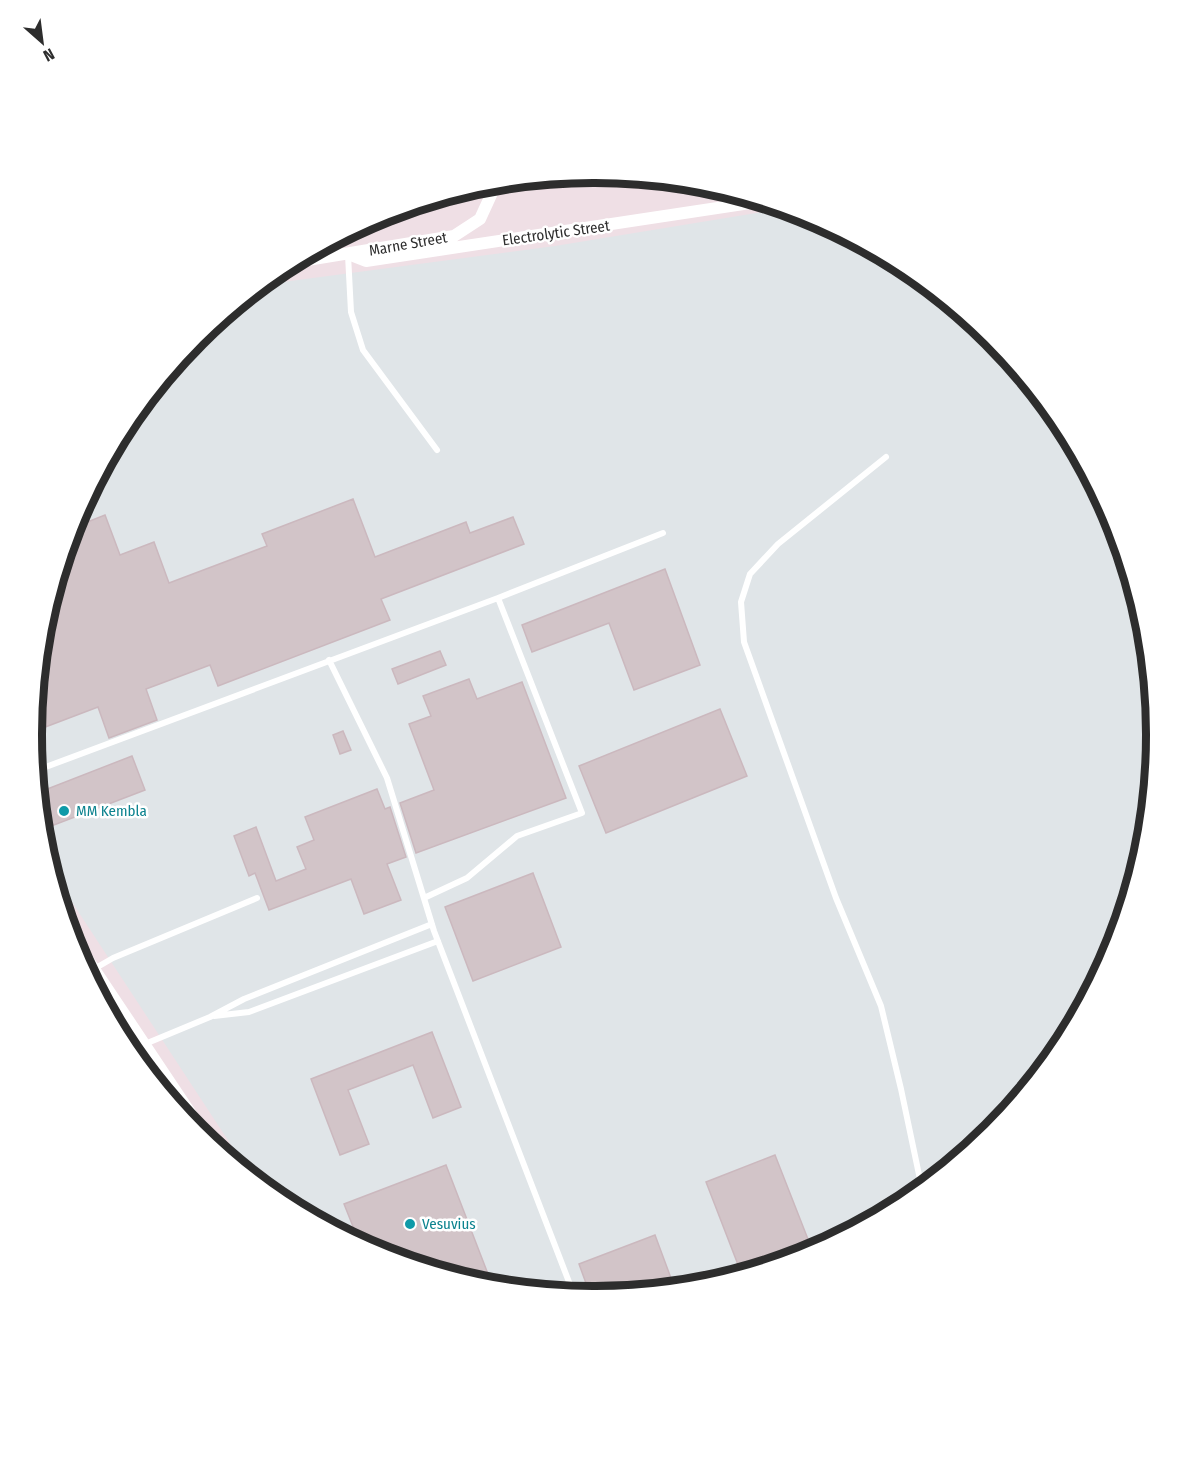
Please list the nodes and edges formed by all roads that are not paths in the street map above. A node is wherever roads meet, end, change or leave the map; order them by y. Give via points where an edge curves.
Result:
1 (492, 192) edge
2 (746, 204) edge
3 (348, 254) junction
4 (314, 259) edge
5 (437, 450) dead end
6 (886, 457) dead end
7 (663, 533) dead end
8 (498, 598) junction
9 (329, 660) junction
10 (43, 768) edge
11 (257, 898) dead end
12 (424, 898) junction
13 (432, 924) junction
14 (438, 941) junction
15 (94, 969) edge
16 (95, 971) edge
17 (210, 1017) junction
18 (145, 1044) junction
19 (185, 1104) edge
20 (920, 1179) edge
21 (570, 1285) edge

1 - 3 street, Marne Street via 480,219 454,236
2 - 3 street, Electrolytic Street via 366,261
3 - 4 street, Marne Street
3 - 5 lane via 351,312 363,350
6 - 20 lane via 778,544 750,574 741,602 744,642 836,898 881,1006
7 - 8 lane
8 - 9 lane
8 - 12 lane via 582,813 517,836 467,878
9 - 10 lane
9 - 12 lane via 387,778
11 - 15 lane
12 - 13 lane
13 - 14 lane
13 - 17 lane via 244,999
14 - 17 lane via 249,1012
14 - 21 lane
16 - 18 street
17 - 18 lane
18 - 19 street

